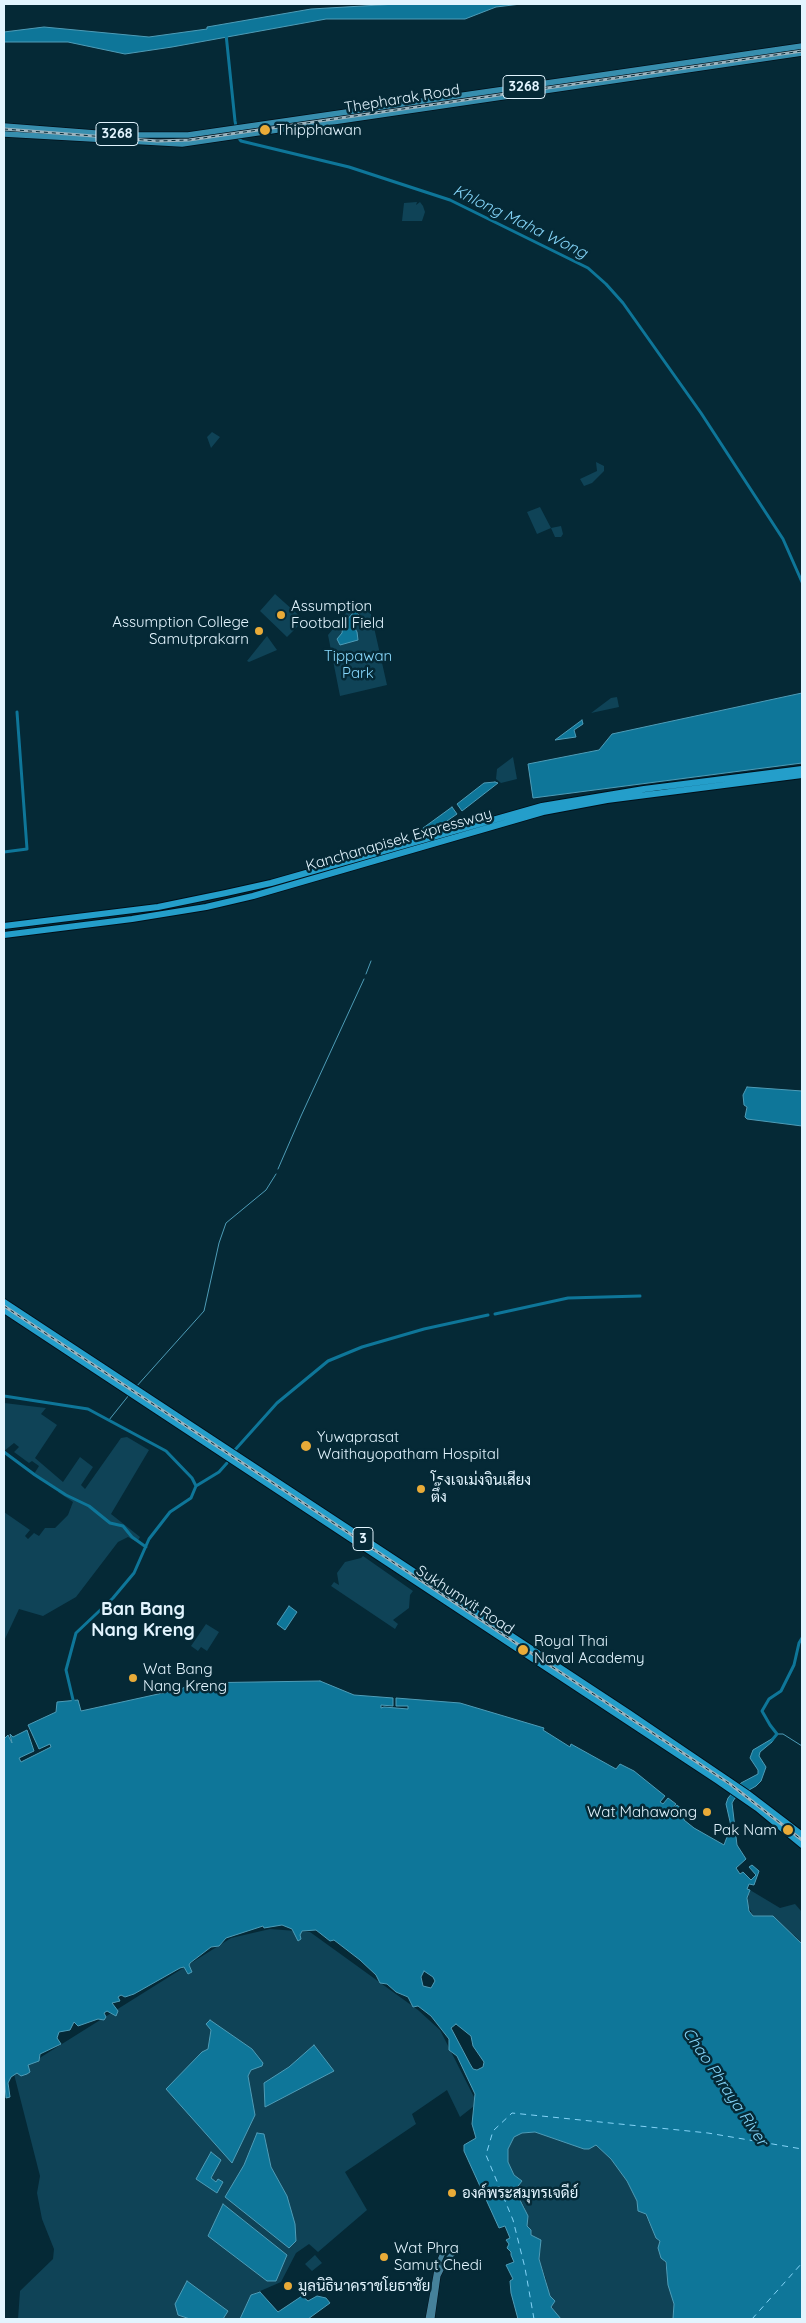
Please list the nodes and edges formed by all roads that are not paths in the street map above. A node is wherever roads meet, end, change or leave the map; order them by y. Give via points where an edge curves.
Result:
1 (802, 46) edge
2 (802, 53) edge
3 (404, 104) junction
4 (406, 111) junction
5 (4, 126) edge
6 (4, 134) edge
7 (802, 769) edge
8 (802, 776) edge
9 (4, 926) edge
10 (4, 935) edge
11 (4, 1302) edge
12 (4, 1310) edge
13 (112, 1378) junction
14 (475, 1612) junction
15 (466, 1615) junction
16 (476, 1622) junction
17 (652, 1728) junction
18 (647, 1734) junction
19 (721, 1779) junction
20 (757, 1804) junction
21 (802, 1835) edge
22 (802, 1845) edge
23 (428, 2319) edge
24 (432, 2319) edge

1 - 3 main road, Thepharak Road / 3268
2 - 4 main road, Thepharak Road / 3268
3 - 4 main road
3 - 5 main road, Thepharak Road / 3268 via 188,136
4 - 6 main road, Thepharak Road / 3268 via 174,145
7 - 9 highway, Kanchanapisek Expressway via 644,788 542,806 226,894 158,907
8 - 10 highway, Kanchanapisek Expressway via 607,800 543,812 214,905
11 - 13 highway, Sukhumvit Road / 3
12 - 13 highway, Sukhumvit Road / 3
13 - 14 highway, Sukhumvit Road / 3
13 - 15 highway, Sukhumvit Road / 3
14 - 15 highway
14 - 16 highway
14 - 17 highway, Sukhumvit Road / 3
15 - 16 highway, Sukhumvit Road / 3
16 - 18 highway, Sukhumvit Road / 3
17 - 18 highway
17 - 19 highway, Sukhumvit Road / 3
18 - 19 highway, Sukhumvit Road / 3
19 - 20 highway, Sukhumvit Road / 3
20 - 21 highway, Sukhumvit Road / 3
20 - 22 highway, Sukhumvit Road / 3
23 - 24 main road via 438,2264 443,2253 454,2246 456,2250 444,2262 438,2276

